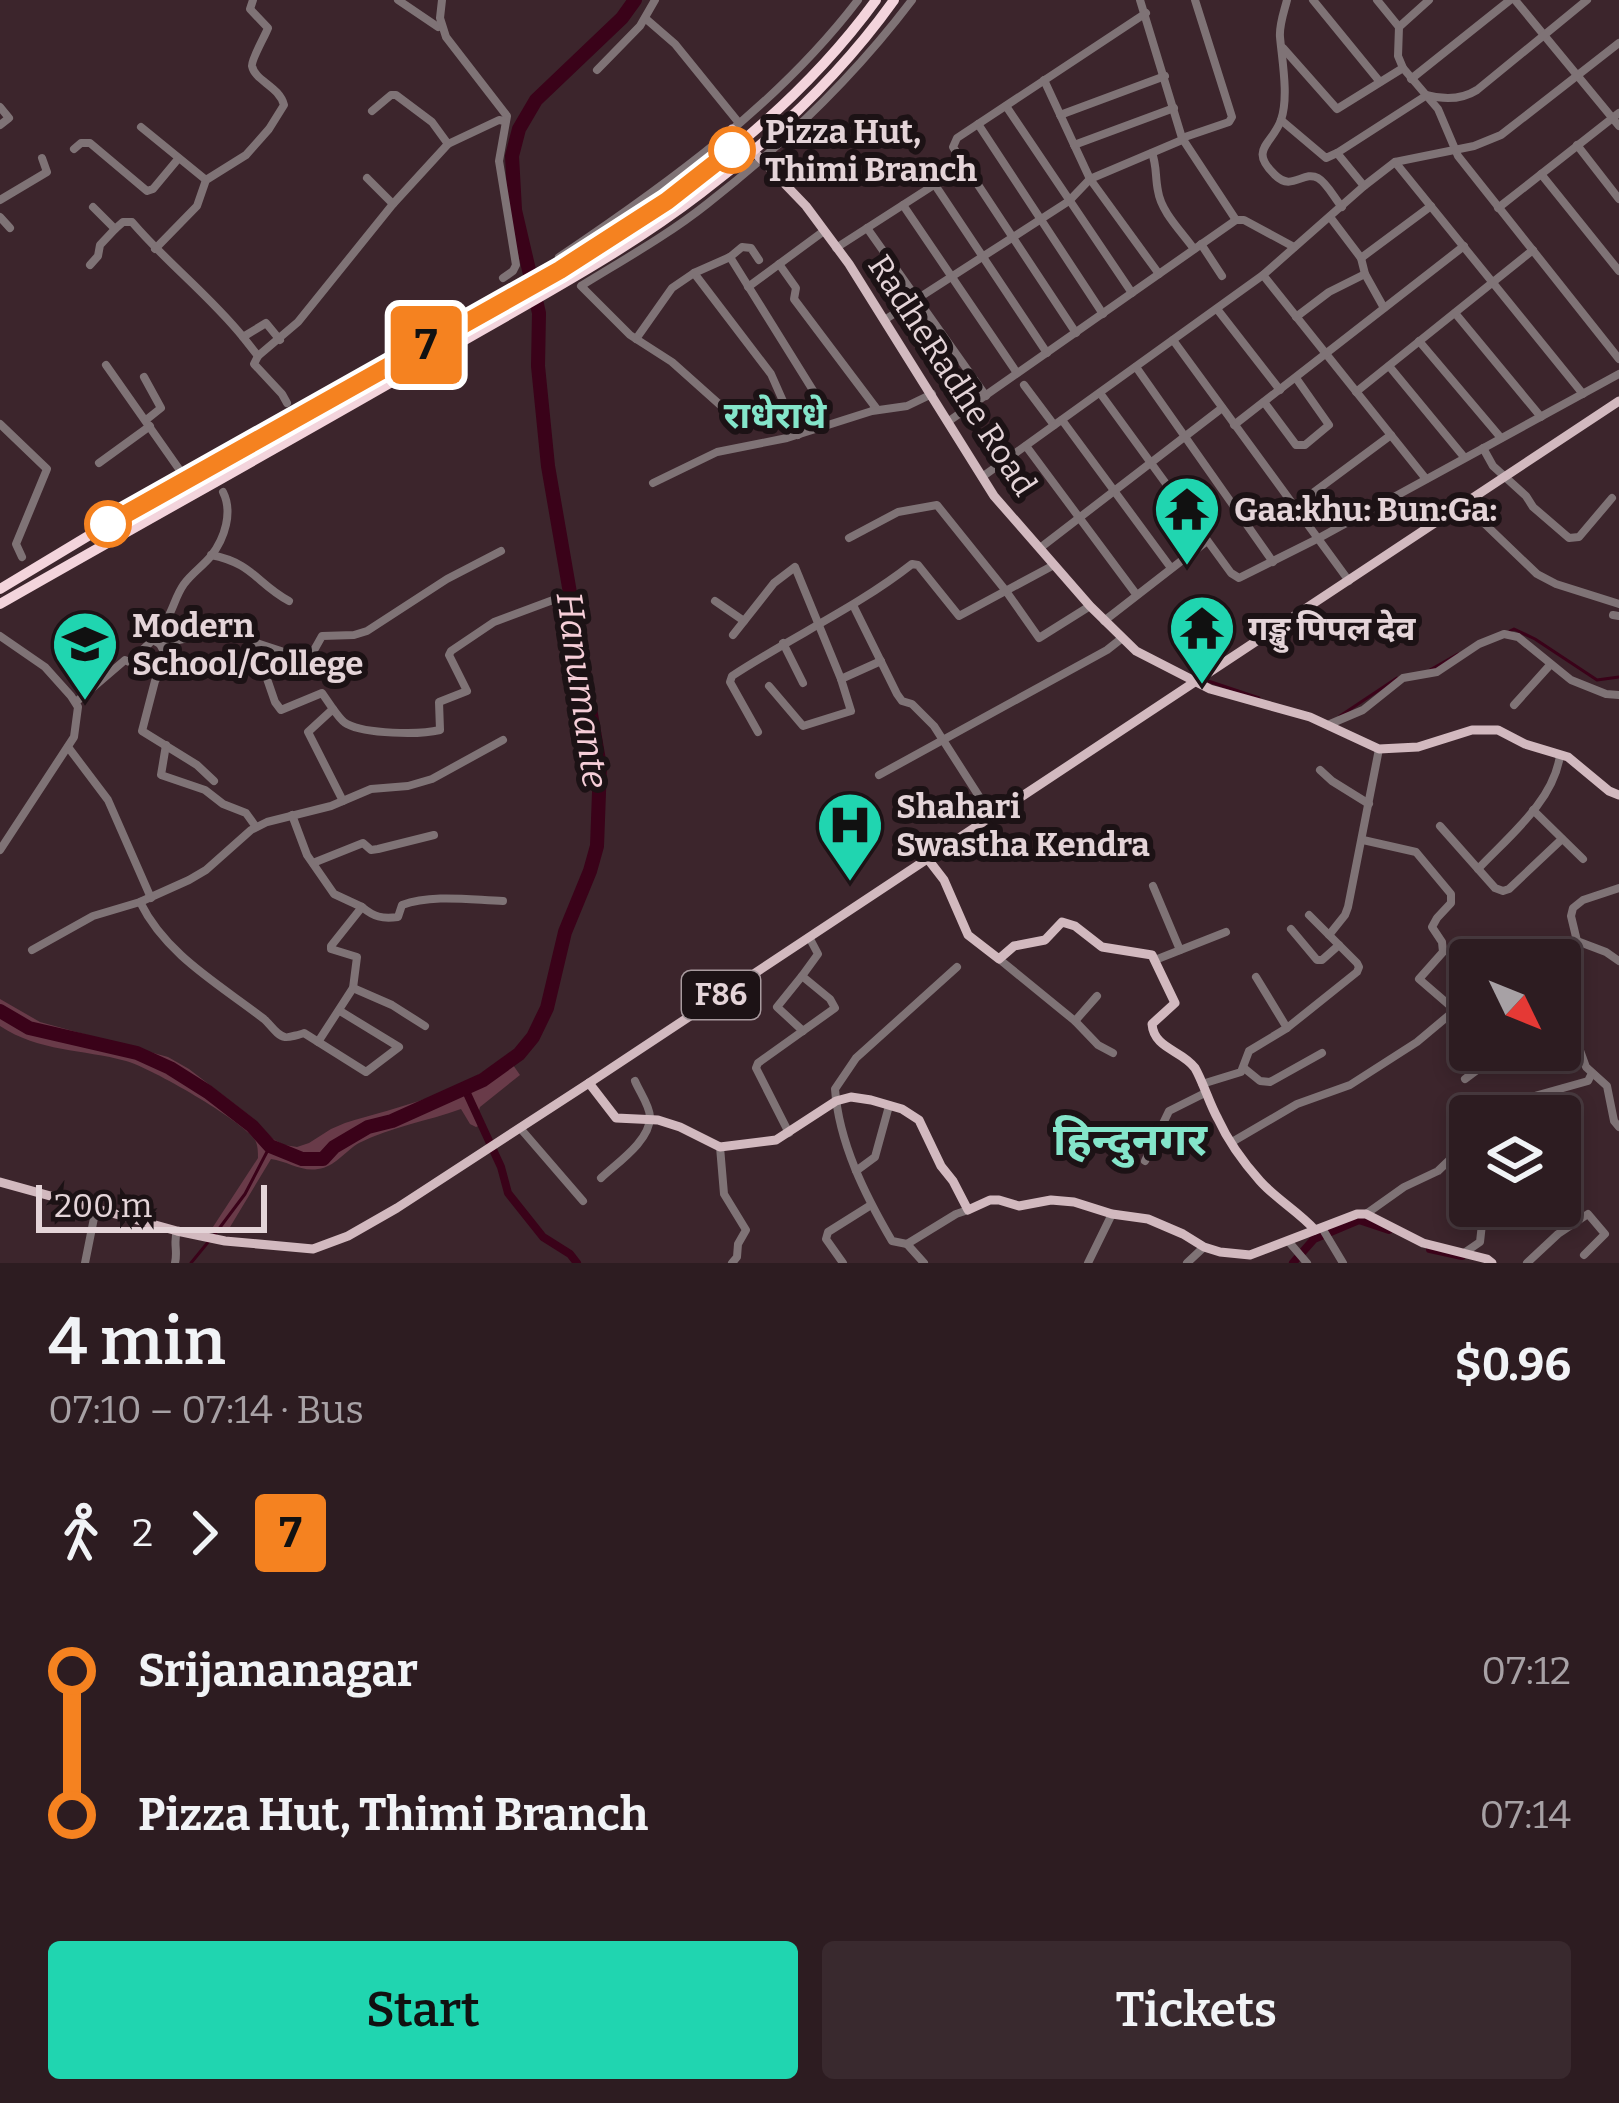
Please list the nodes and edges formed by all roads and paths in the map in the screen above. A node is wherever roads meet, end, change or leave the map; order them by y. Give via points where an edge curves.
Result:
1 (253, 0) edge
2 (398, 0) edge
3 (442, 0) edge
4 (655, 0) edge
5 (858, 0) edge
6 (876, 0) edge
7 (894, 0) edge
8 (912, 0) edge
9 (1140, 0) edge
10 (1196, 0) edge
11 (1287, 0) edge
12 (1313, 0) edge
13 (1378, 0) edge
14 (1429, 0) edge
15 (1513, 0) edge
16 (1587, 0) edge
17 (1146, 14) junction
18 (645, 18) junction
19 (438, 27) dead end
20 (1400, 27) junction
21 (1544, 36) junction
22 (1619, 43) edge
23 (1283, 48) junction
24 (1403, 68) junction
25 (597, 70) dead end
26 (1165, 76) junction
27 (1576, 77) junction
28 (1411, 79) junction
29 (1045, 80) junction
30 (1380, 82) junction
31 (1427, 95) junction
32 (1006, 106) junction
33 (0, 107) edge
34 (1174, 108) junction
35 (372, 110) dead end
36 (1060, 115) junction
37 (1617, 119) edge
38 (1281, 120) junction
39 (505, 121) junction
40 (978, 124) junction
41 (0, 125) edge
42 (736, 126) junction
43 (141, 127) dead end
44 (1182, 139) junction
45 (743, 140) junction
46 (448, 144) junction
47 (1074, 145) junction
48 (1577, 145) junction
49 (74, 149) dead end
50 (1455, 149) junction
51 (1152, 153) junction
52 (1337, 153) junction
53 (756, 156) junction
54 (42, 158) dead end
55 (178, 159) junction
56 (1395, 162) junction
57 (965, 165) junction
58 (1541, 174) junction
59 (367, 178) dead end
60 (1090, 179) junction
61 (206, 180) junction
62 (935, 185) junction
63 (1364, 186) junction
64 (1619, 199) edge
65 (0, 200) edge
66 (1069, 201) junction
67 (393, 204) junction
68 (903, 205) junction
69 (1431, 206) junction
70 (93, 207) dead end
71 (1342, 207) junction
72 (1498, 208) junction
73 (0, 217) edge
74 (1330, 217) junction
75 (1040, 220) junction
76 (1236, 220) junction
77 (10, 228) dead end
78 (867, 228) junction
79 (115, 229) junction
80 (825, 231) junction
81 (1013, 238) junction
82 (1198, 246) junction
83 (1464, 246) junction
84 (1294, 247) junction
85 (836, 248) junction
86 (155, 249) junction
87 (1533, 250) junction
88 (984, 256) junction
89 (730, 257) junction
90 (1361, 258) junction
91 (759, 260) dead end
92 (778, 264) junction
93 (90, 265) dead end
94 (561, 269) junction
95 (1619, 271) edge
96 (694, 273) junction
97 (1159, 274) junction
98 (1366, 274) junction
99 (1263, 275) junction
100 (1222, 276) dead end
101 (952, 277) junction
102 (503, 278) dead end
103 (1492, 283) junction
104 (748, 286) junction
105 (1132, 293) junction
106 (918, 298) junction
107 (508, 307) junction
108 (1384, 308) junction
109 (1217, 309) junction
110 (1455, 313) junction
111 (1102, 314) junction
112 (1296, 316) junction
113 (886, 320) junction
114 (1076, 332) junction
115 (243, 337) junction
116 (636, 339) junction
117 (280, 340) junction
118 (1173, 340) junction
119 (1419, 341) junction
120 (1047, 353) junction
121 (1326, 354) junction
122 (258, 356) junction
123 (1619, 359) edge
124 (106, 364) dead end
125 (1389, 366) junction
126 (1136, 367) junction
127 (1017, 374) junction
128 (1619, 374) edge
129 (144, 377) dead end
130 (1296, 378) junction
131 (1024, 385) dead end
132 (1280, 390) junction
133 (1356, 392) junction
134 (1100, 393) junction
135 (932, 394) junction
136 (1583, 394) junction
137 (986, 396) junction
138 (1619, 401) edge
139 (1264, 402) junction
140 (287, 403) dead end
141 (1222, 408) junction
142 (872, 411) junction
143 (728, 412) dead end
144 (1540, 417) junction
145 (794, 421) junction
146 (949, 421) junction
147 (148, 423) junction
148 (1058, 423) junction
149 (0, 424) edge
150 (1234, 425) junction
151 (798, 435) junction
152 (1390, 435) junction
153 (1186, 436) junction
154 (1501, 438) junction
155 (1026, 446) junction
156 (1483, 448) junction
157 (1465, 458) junction
158 (99, 463) dead end
159 (1152, 463) junction
160 (179, 469) dead end
161 (1504, 477) junction
162 (981, 478) junction
163 (1426, 478) junction
164 (653, 483) dead end
165 (1114, 491) junction
166 (223, 492) dead end
167 (1612, 498) dead end
168 (1463, 503) junction
169 (1294, 507) junction
170 (1079, 518) junction
171 (849, 538) dead end
172 (1318, 538) junction
173 (1208, 541) junction
174 (1040, 548) junction
175 (501, 551) dead end
176 (212, 555) junction
177 (22, 557) dead end
178 (1273, 562) junction
179 (1054, 565) junction
180 (1171, 568) junction
181 (1349, 581) junction
182 (0, 589) edge
183 (1006, 591) junction
184 (1136, 594) junction
185 (553, 600) dead end
186 (289, 601) dead end
187 (715, 601) dead end
188 (0, 604) edge
189 (853, 604) junction
190 (1619, 604) edge
191 (1090, 606) junction
192 (744, 621) junction
193 (1104, 621) junction
194 (819, 626) junction
195 (733, 635) dead end
196 (0, 636) edge
197 (1121, 639) junction
198 (157, 642) junction
199 (254, 643) junction
200 (783, 643) junction
201 (881, 662) junction
202 (1550, 665) junction
203 (842, 679) junction
204 (1196, 681) junction
205 (803, 683) dead end
206 (769, 686) dead end
207 (1619, 695) edge
208 (76, 702) junction
209 (1514, 705) dead end
210 (333, 710) junction
211 (1330, 724) junction
212 (758, 732) dead end
213 (942, 739) junction
214 (503, 740) dead end
215 (166, 744) junction
216 (68, 747) junction
217 (1379, 749) junction
218 (1560, 755) junction
219 (1320, 770) dead end
220 (879, 775) dead end
221 (214, 781) dead end
222 (1619, 795) edge
223 (343, 802) junction
224 (1369, 804) junction
225 (1533, 810) junction
226 (292, 815) junction
227 (992, 815) junction
228 (1439, 826) dead end
229 (256, 827) junction
230 (434, 836) dead end
231 (1562, 838) junction
232 (1363, 839) junction
233 (0, 850) edge
234 (927, 858) junction
235 (1582, 859) dead end
236 (313, 863) junction
237 (1478, 869) junction
238 (1153, 886) dead end
239 (1619, 888) edge
240 (151, 898) junction
241 (503, 901) dead end
242 (140, 902) junction
243 (362, 908) junction
244 (1310, 915) dead end
245 (1291, 929) dead end
246 (1226, 932) dead end
247 (1329, 935) junction
248 (809, 937) junction
249 (1577, 939) edge
250 (1581, 943) edge
251 (1339, 945) junction
252 (32, 950) dead end
253 (1180, 950) junction
254 (999, 959) junction
255 (1155, 960) junction
256 (1619, 961) edge
257 (957, 968) dead end
258 (802, 976) junction
259 (1256, 977) dead end
260 (353, 988) junction
261 (1097, 995) dead end
262 (1449, 1006) edge
263 (340, 1011) junction
264 (1449, 1015) edge
265 (1076, 1021) junction
266 (425, 1027) dead end
267 (1287, 1028) junction
268 (803, 1031) junction
269 (318, 1042) junction
270 (1113, 1053) dead end
271 (1322, 1053) dead end
272 (1581, 1053) edge
273 (1244, 1068) junction
274 (1476, 1071) edge
275 (1592, 1073) junction
276 (1465, 1079) dead end
277 (635, 1081) dead end
278 (589, 1083) junction
279 (1203, 1088) junction
280 (1538, 1095) edge
281 (836, 1101) junction
282 (889, 1106) junction
283 (650, 1119) junction
284 (1619, 1126) edge
285 (520, 1128) junction
286 (789, 1133) junction
287 (1232, 1142) junction
288 (720, 1148) junction
289 (1145, 1160) dead end
290 (1449, 1162) edge
291 (856, 1172) junction
292 (601, 1178) dead end
293 (0, 1182) edge
294 (583, 1201) dead end
295 (871, 1205) junction
296 (96, 1208) junction
297 (968, 1210) junction
298 (1112, 1214) junction
299 (1366, 1214) junction
300 (1479, 1227) edge
301 (178, 1231) junction
302 (1322, 1232) junction
303 (907, 1244) junction
304 (1204, 1247) junction
305 (1298, 1253) edge
306 (1464, 1253) junction
307 (304, 1255) edge
308 (1583, 1255) dead end
309 (85, 1263) edge
310 (175, 1263) edge
311 (732, 1263) edge
312 (843, 1263) edge
313 (924, 1263) edge
314 (1088, 1263) edge
315 (1187, 1263) edge
316 (1343, 1263) edge
317 (1492, 1263) edge
318 (1527, 1263) edge

1 - 61 street via 250,9 268,28 252,68 284,105 246,155
2 - 19 street
3 - 39 street via 446,37
4 - 18 street
5 - 42 street
6 - 45 highway
7 - 53 highway
8 - 53 street via 827,100
9 - 17 street
10 - 44 street via 1232,117
11 - 23 street
12 - 30 street
13 - 20 street
14 - 20 street
15 - 21 street
15 - 28 street
16 - 21 street
17 - 26 street
17 - 29 street
18 - 25 street
18 - 42 street via 675,44
20 - 24 street
21 - 27 street
21 - 31 street via 1469,95
22 - 27 street
23 - 30 street via 1336,109
23 - 38 street
24 - 28 street
24 - 30 street
26 - 34 street
26 - 36 street
27 - 37 street
27 - 50 street via 1501,135
28 - 31 street
29 - 32 street
29 - 36 street
31 - 50 street
31 - 52 street
32 - 40 street
32 - 66 street
33 - 41 street via 9,118
34 - 44 street
34 - 47 street
35 - 46 street via 396,94
36 - 47 street
37 - 48 street
38 - 52 street via 1326,158
38 - 71 street via 1263,161 1285,182 1318,178
39 - 46 street
39 - 102 street via 499,160 516,265
40 - 57 street via 952,147
40 - 75 street
42 - 45 main road, RadheRadhe Road
42 - 94 street
43 - 55 street
44 - 51 street
44 - 76 street
45 - 53 main road, RadheRadhe Road
45 - 94 highway
46 - 67 street
47 - 60 street
48 - 58 street
48 - 64 street
49 - 55 street via 90,142 147,191
50 - 56 street
50 - 72 street
51 - 60 street
51 - 82 street via 1162,205
52 - 63 street
53 - 80 main road, RadheRadhe Road
53 - 94 highway via 676,211
53 - 116 street via 706,206 581,286
54 - 65 street via 47,172
55 - 61 street
56 - 63 street
56 - 69 street
57 - 62 street
57 - 81 street
58 - 72 street
58 - 95 street
59 - 67 street
60 - 66 street
60 - 97 street
61 - 86 street via 197,206
62 - 68 street
62 - 88 street
63 - 71 street
66 - 75 street
66 - 105 street
67 - 117 street
68 - 78 street
68 - 101 street
69 - 83 street
69 - 90 street
70 - 79 street
71 - 74 street
72 - 87 street
73 - 77 street
74 - 84 street
74 - 90 street
75 - 81 street
75 - 111 street
76 - 82 street
76 - 84 street
78 - 85 street
78 - 106 street
79 - 86 street via 132,222
79 - 93 street
80 - 85 main road, RadheRadhe Road
80 - 92 street
81 - 88 street
81 - 114 street
82 - 97 street
82 - 100 street
83 - 103 street
83 - 108 street
84 - 99 street
85 - 113 main road, RadheRadhe Road
86 - 115 street
87 - 103 street
87 - 123 street
88 - 101 street
88 - 120 street
89 - 91 street via 747,246
89 - 96 street
89 - 104 street
90 - 98 street
92 - 104 street
92 - 142 street
94 - 107 highway
96 - 116 street via 667,293
96 - 145 street via 771,374
97 - 105 street
98 - 108 street
98 - 112 street
99 - 109 street
99 - 112 street
101 - 106 street
101 - 127 street
103 - 110 street
103 - 136 street
104 - 145 street via 819,400 818,409
105 - 111 street
106 - 113 street
106 - 137 street
107 - 182 highway
107 - 188 highway
108 - 121 street
109 - 118 street
109 - 132 street
110 - 119 street
110 - 144 street
111 - 114 street
112 - 121 street
113 - 135 main road, RadheRadhe Road
114 - 120 street
115 - 117 street via 266,323
115 - 122 street
116 - 143 street
117 - 122 street
118 - 126 street
118 - 141 street
119 - 125 street
119 - 154 street
120 - 127 street
121 - 130 street
121 - 133 street
122 - 140 street via 254,364
124 - 147 street
125 - 133 street
125 - 157 street
126 - 134 street
126 - 153 street
127 - 137 street
128 - 136 street
129 - 147 street via 161,408
130 - 132 street
130 - 139 street via 1329,425 1305,445 1296,445
131 - 148 street
132 - 139 street
133 - 152 street
134 - 148 street
134 - 159 street
135 - 142 street
135 - 146 main road, RadheRadhe Road
136 - 144 street
137 - 146 street
138 - 161 main road, F86
139 - 150 street
141 - 150 street
141 - 153 street
142 - 151 street
144 - 154 street
145 - 151 street
146 - 162 main road, RadheRadhe Road
147 - 158 street
147 - 160 street
148 - 155 street
148 - 165 street
149 - 177 street via 47,469 16,544
150 - 169 street
151 - 164 street via 717,452
152 - 163 street
152 - 169 street
153 - 159 street
153 - 178 street
154 - 156 street
155 - 162 street
155 - 170 street
156 - 157 street
156 - 161 street
157 - 163 street
159 - 165 street
159 - 173 street
161 - 167 street via 1569,538 1579,537
161 - 168 main road, F86
162 - 174 main road, RadheRadhe Road
163 - 172 street
165 - 170 street
165 - 180 street
166 - 176 street via 227,520
168 - 181 main road, F86
168 - 190 street via 1537,574
169 - 172 street
170 - 174 street
170 - 184 street
171 - 183 street via 898,512 938,505
172 - 178 street
172 - 181 street
173 - 178 street via 1239,578
173 - 180 street
174 - 179 main road, RadheRadhe Road
175 - 199 street via 367,631 322,636 316,651
176 - 186 street via 233,559
176 - 198 street via 183,586
179 - 183 street
179 - 191 main road, RadheRadhe Road
180 - 184 street
181 - 204 main road, F86
183 - 189 street via 959,616 912,564
183 - 191 street via 1039,638
184 - 193 street
185 - 210 street via 494,622 451,651 467,691 440,702 440,730 355,727
187 - 192 street
189 - 194 street
189 - 201 street
191 - 193 main road, RadheRadhe Road
192 - 194 street via 794,567
192 - 195 street
193 - 197 main road, RadheRadhe Road
194 - 200 street
194 - 203 street
196 - 208 street
197 - 204 main road, RadheRadhe Road
197 - 213 street
198 - 199 street via 214,636
198 - 208 street
198 - 215 street via 168,659 142,731
199 - 210 street via 281,710 322,693
200 - 205 street
200 - 212 street via 731,679
201 - 203 street
201 - 213 street via 902,700
202 - 207 street
202 - 209 street
202 - 211 street via 1518,637 1497,636 1437,672 1403,678
203 - 206 street via 851,711 803,726
204 - 211 main road, RadheRadhe Road
204 - 227 main road, F86
208 - 216 street
210 - 223 street via 308,732
211 - 217 main road, RadheRadhe Road
213 - 220 street
213 - 227 street
214 - 223 street via 432,779
215 - 221 street
215 - 229 street via 161,775 205,790
216 - 233 street
216 - 240 street via 108,800
217 - 218 main road via 1492,728
217 - 224 street
218 - 222 main road
218 - 225 street
219 - 224 street
223 - 226 street
224 - 232 street
225 - 231 street
225 - 237 street
226 - 229 street
226 - 236 street
227 - 234 main road, F86
228 - 237 street
229 - 240 street via 206,870
230 - 236 street via 371,850 363,843
231 - 235 street
231 - 237 street via 1509,889 1495,888
232 - 247 street via 1348,907
232 - 262 street via 1415,852 1451,894 1432,927 1443,952 1419,979
234 - 248 main road, F86
234 - 254 main road via 968,935
236 - 243 street via 334,894
238 - 253 street
239 - 249 street via 1574,908
240 - 242 street
241 - 243 street via 408,902 392,918
242 - 252 street via 93,916
242 - 269 street via 156,931 280,1036 304,1033
243 - 260 street via 331,946 358,957
244 - 247 street
245 - 251 street via 1317,960
246 - 253 street
247 - 251 street
248 - 258 street via 818,954
248 - 278 main road, F86
250 - 256 street
251 - 267 street via 1357,971
253 - 255 street
254 - 255 main road via 1014,946 1045,940 1062,922 1102,946
254 - 265 street
255 - 279 main road via 1175,1003 1151,1030 1188,1060
257 - 281 street via 856,1058
258 - 268 street via 777,1007
258 - 268 street via 835,1005
259 - 267 street
260 - 263 street
260 - 266 street
261 - 265 street
263 - 269 street
263 - 269 street via 399,1047 365,1072
264 - 287 street via 1350,1085
265 - 270 street
267 - 273 street via 1249,1051
268 - 286 street via 756,1068
271 - 273 street via 1270,1082
272 - 275 street
273 - 279 street
274 - 276 street
275 - 280 street
275 - 284 street via 1606,1086
277 - 283 street
278 - 283 main road via 614,1117
278 - 285 main road, F86
279 - 287 main road
279 - 289 street via 1169,1111
281 - 282 main road
281 - 286 main road
281 - 291 street
282 - 291 street via 875,1157
282 - 297 main road via 920,1120
283 - 288 main road
283 - 292 street via 640,1141
285 - 294 street
285 - 307 main road, F86 via 362,1229
286 - 288 main road
287 - 302 main road via 1262,1183
288 - 311 street via 724,1194 746,1230
290 - 299 street
291 - 295 street
293 - 296 main road, F86
295 - 303 street via 892,1241
295 - 312 street via 826,1236
296 - 301 main road, F86
296 - 309 street
297 - 298 main road via 990,1200 1018,1206 1058,1199
297 - 303 street
298 - 304 main road via 1148,1219
298 - 314 street
299 - 302 main road
299 - 306 main road
300 - 306 street via 1480,1242
301 - 307 main road, F86
301 - 310 street
302 - 305 main road
302 - 316 street
303 - 313 street
304 - 305 main road
304 - 315 street
306 - 317 main road
308 - 318 street via 1605,1234 1588,1214

